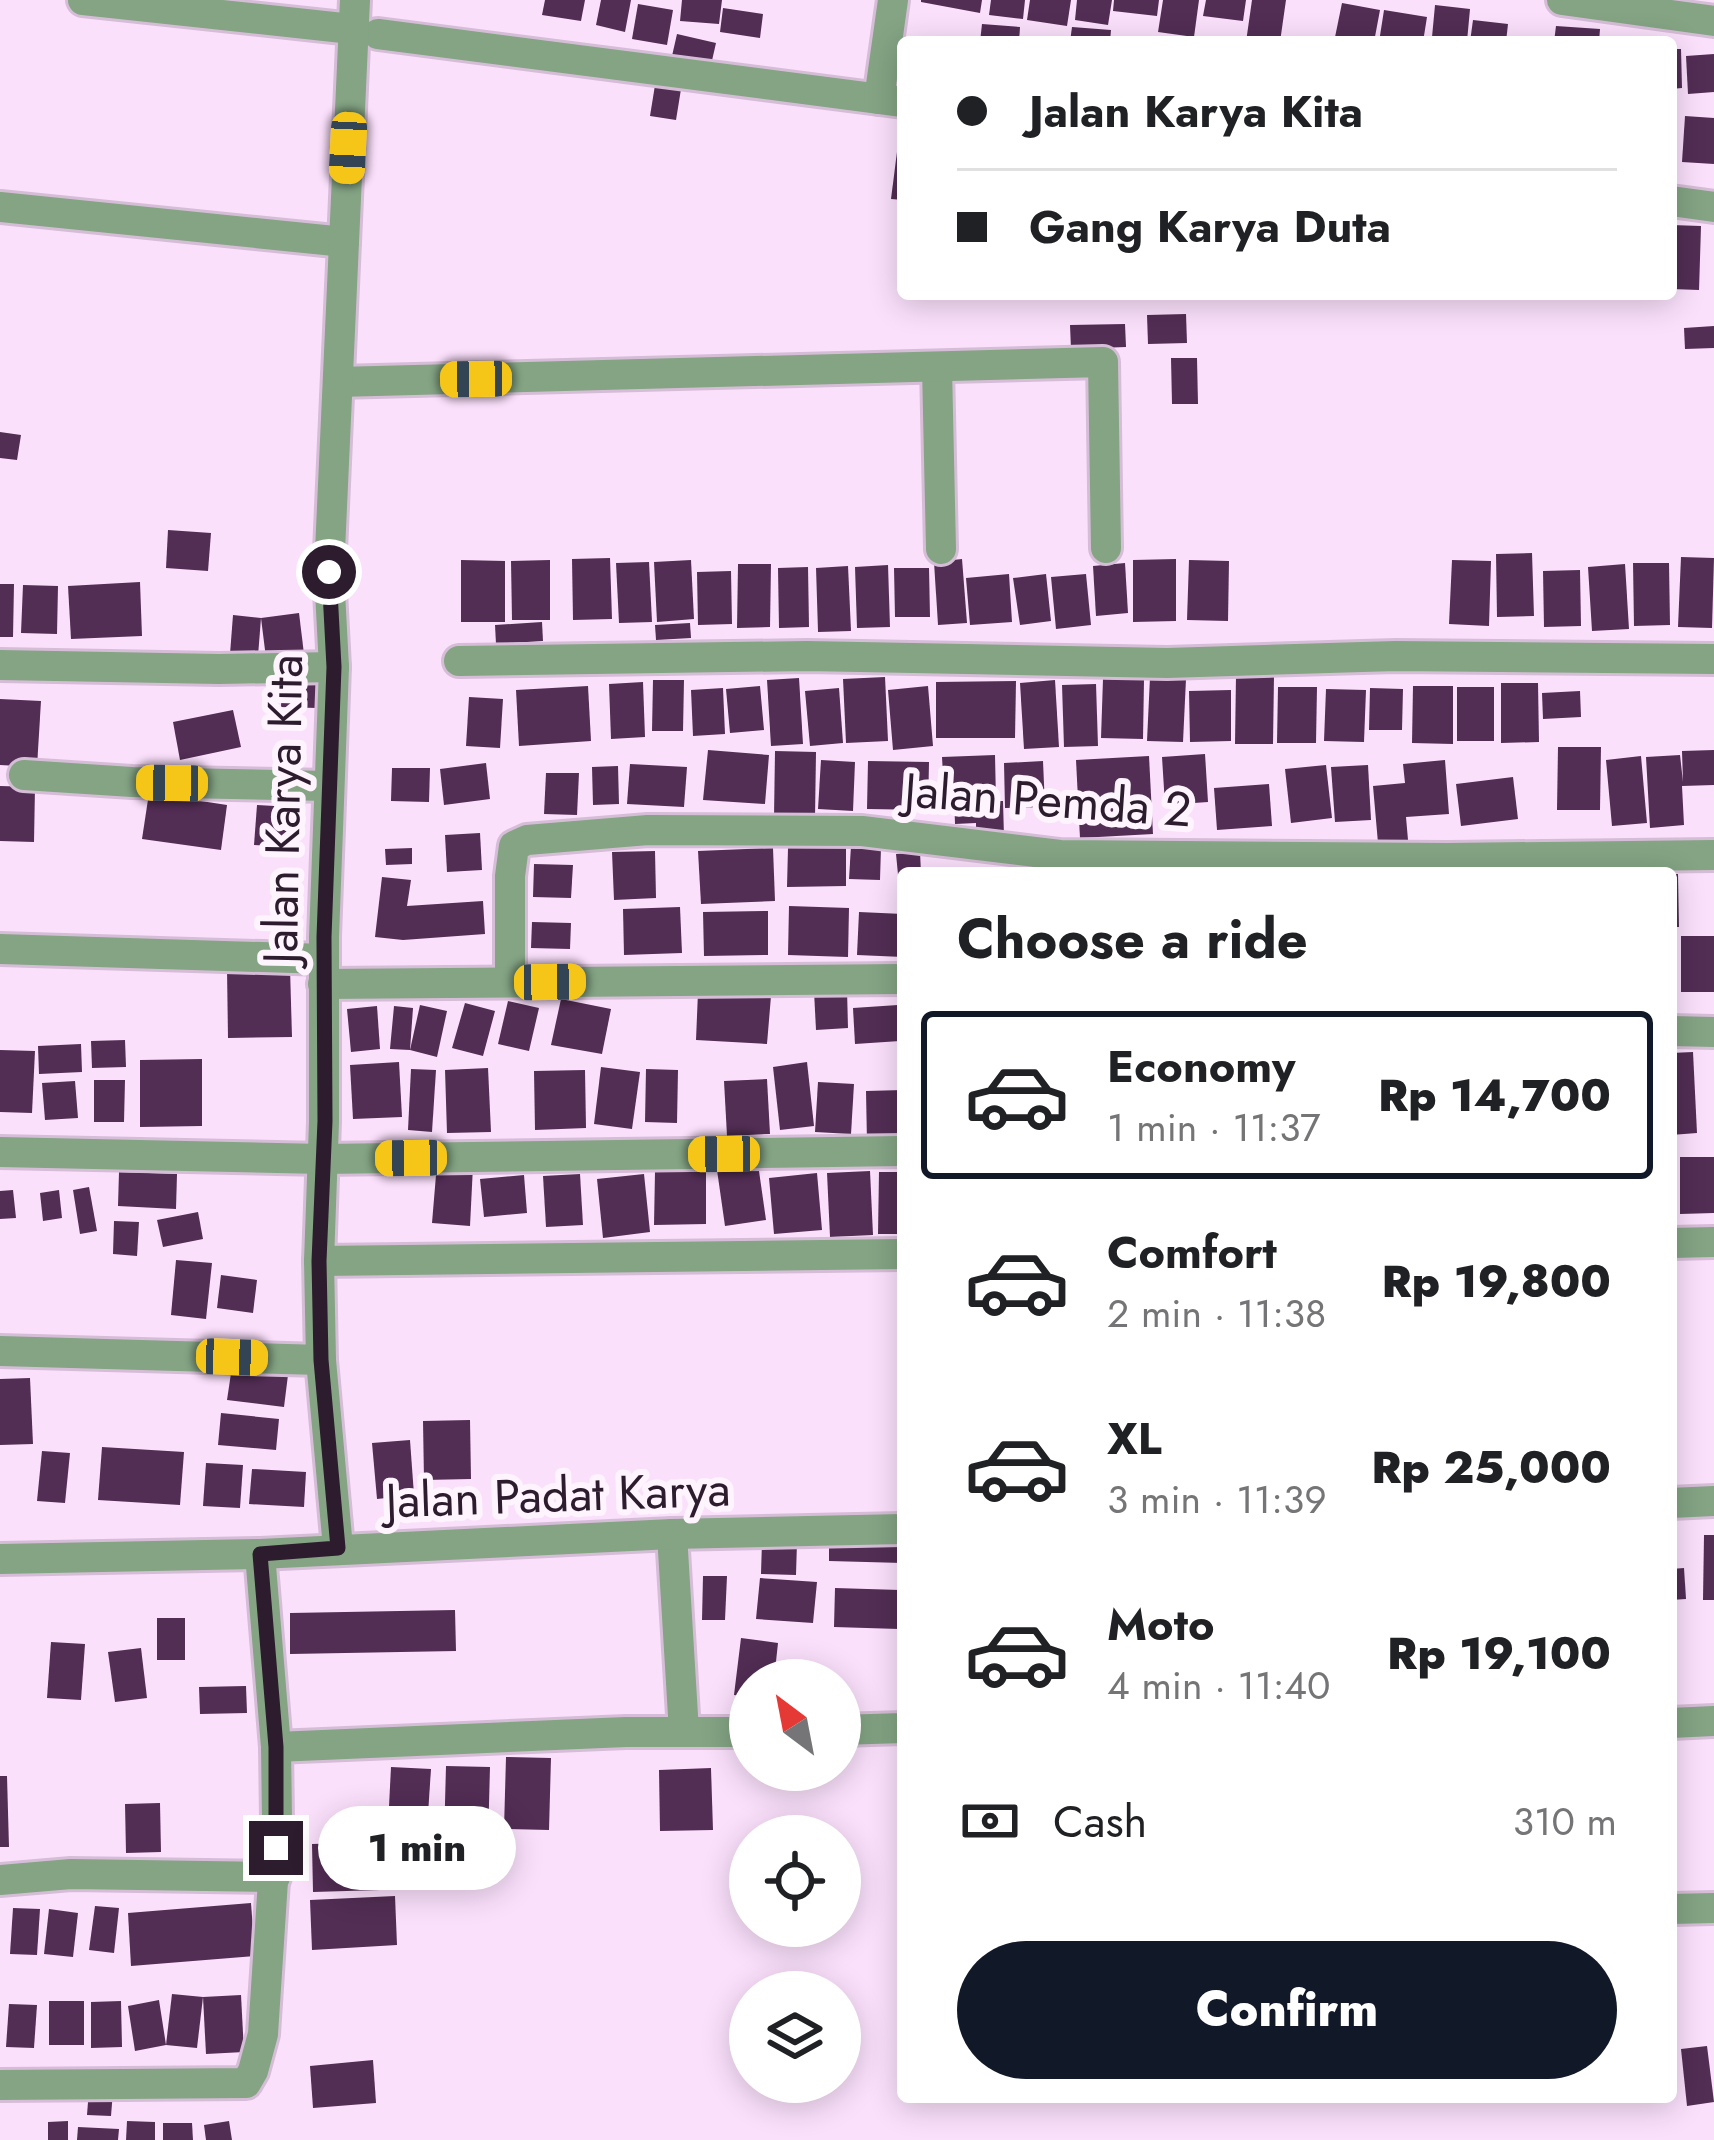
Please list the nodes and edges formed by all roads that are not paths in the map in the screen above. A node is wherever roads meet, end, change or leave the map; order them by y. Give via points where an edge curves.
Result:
1 (83, 0) edge
2 (892, 0) edge
3 (1562, 0) edge
4 (362, 21) edge
5 (1714, 21) edge
6 (891, 100) edge
7 (1677, 202) edge
8 (0, 206) edge
9 (1714, 207) edge
10 (344, 242) junction
11 (937, 367) junction
12 (338, 382) junction
13 (1106, 548) dead end
14 (940, 549) dead end
15 (1714, 659) edge
16 (460, 661) dead end
17 (0, 665) edge
18 (334, 667) junction
19 (24, 775) dead end
20 (329, 786) junction
21 (1714, 855) edge
22 (965, 859) edge
23 (0, 950) edge
24 (324, 972) junction
25 (897, 979) edge
26 (510, 982) junction
27 (1677, 1030) edge
28 (1714, 1032) edge
29 (897, 1151) edge
30 (0, 1152) edge
31 (322, 1160) junction
32 (1714, 1242) edge
33 (1677, 1243) edge
34 (897, 1254) edge
35 (319, 1261) junction
36 (0, 1351) edge
37 (321, 1360) junction
38 (1714, 1501) edge
39 (1677, 1503) edge
40 (897, 1529) edge
41 (672, 1534) junction
42 (338, 1548) junction
43 (260, 1554) junction
44 (0, 1559) edge
45 (1714, 1721) edge
46 (1677, 1723) edge
47 (897, 1728) edge
48 (861, 1729) edge
49 (684, 1732) junction
50 (729, 1732) edge
51 (276, 1747) junction
52 (275, 1877) junction
53 (0, 1880) edge
54 (1714, 1908) edge
55 (1677, 1910) edge
56 (0, 2085) edge

1 - 4 street
2 - 6 street
3 - 5 street
4 - 6 street
4 - 10 street, Jalan Karya Kita
7 - 9 street
8 - 10 street
10 - 12 street, Jalan Karya Kita
11 - 12 street
11 - 13 street via 1103,362
11 - 14 street
12 - 18 street, Jalan Karya Kita via 329,572
15 - 16 street
17 - 18 street
18 - 20 street, Jalan Karya Kita
19 - 20 street
20 - 24 street, Jalan Karya Kita
21 - 22 street, Jalan Pemda 2
22 - 26 street, Jalan Pemda 2 via 862,832 648,830 527,840 514,845 510,876
23 - 24 street
24 - 26 street
24 - 31 street, Jalan Karya Kita
25 - 26 street
27 - 28 street
29 - 31 street
30 - 31 street
31 - 35 street, Jalan Karya Kita
32 - 33 street
34 - 35 street
35 - 37 street, Jalan Karya Kita
36 - 37 street
37 - 42 street, Jalan Karya Kita
38 - 39 street
40 - 41 street, Jalan Padat Karya
41 - 42 street, Jalan Padat Karya
41 - 49 street
42 - 43 street, Jalan Padat Karya
43 - 44 street, Jalan Padat Karya
43 - 51 street
45 - 46 street
47 - 48 street
49 - 50 street
49 - 51 street
51 - 52 street
52 - 53 street
52 - 56 street via 263,2034 246,2083
54 - 55 street

